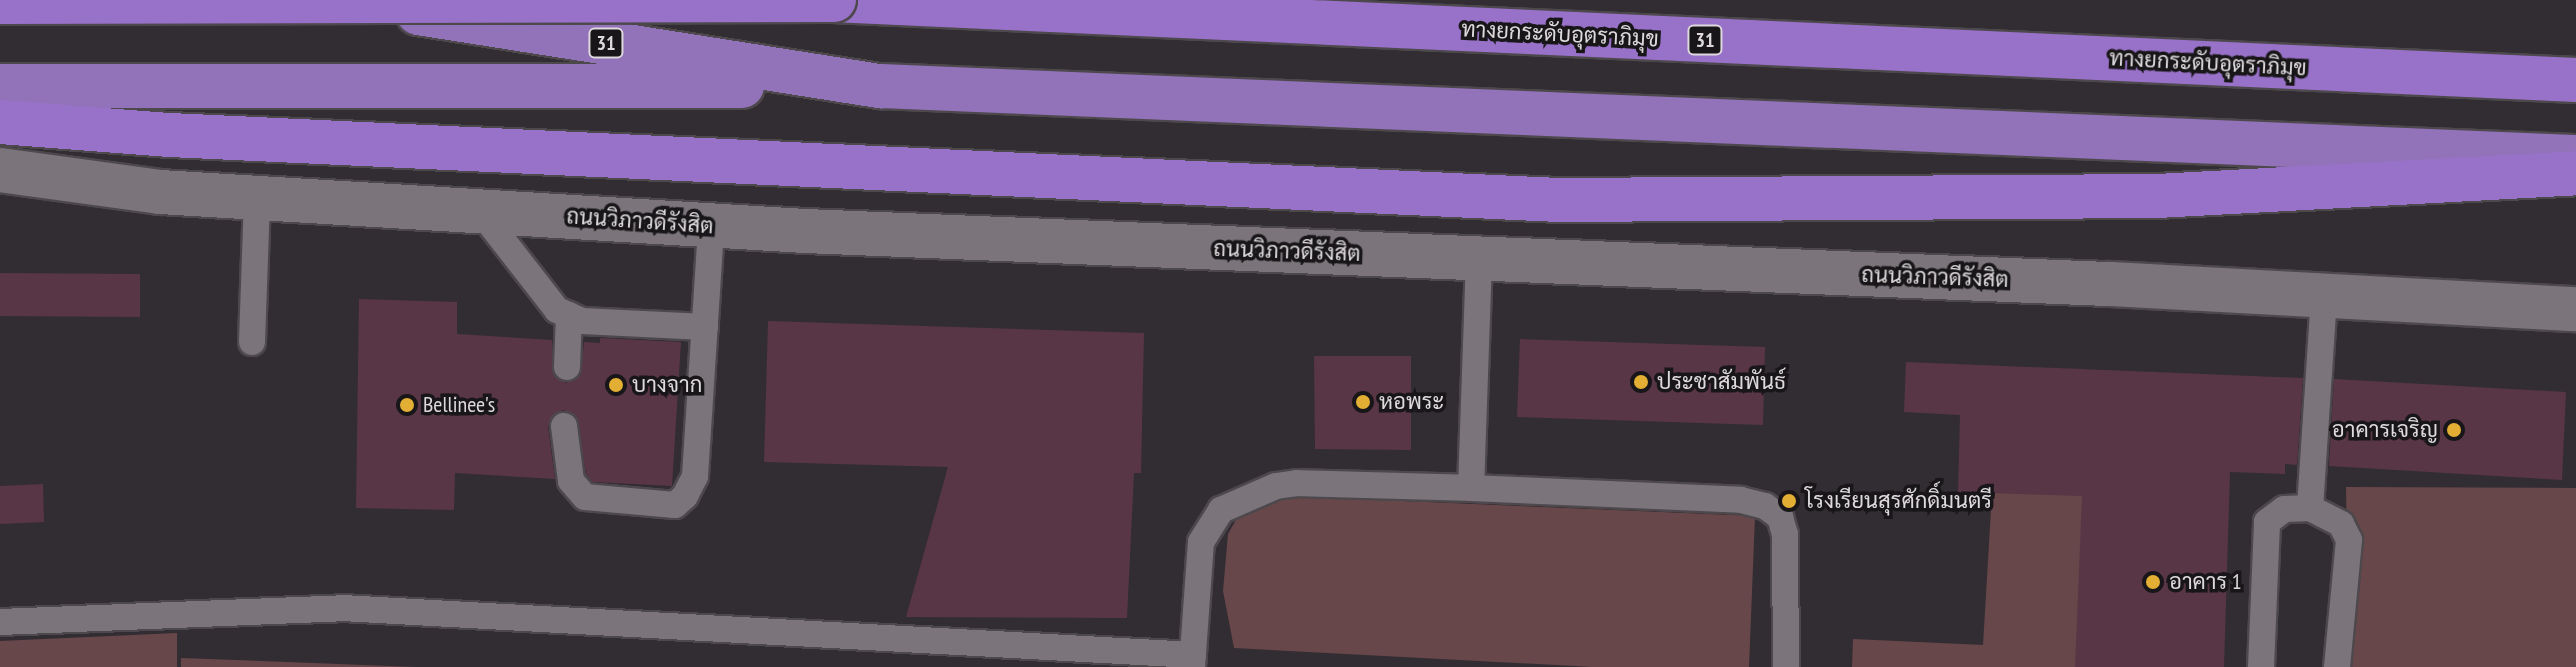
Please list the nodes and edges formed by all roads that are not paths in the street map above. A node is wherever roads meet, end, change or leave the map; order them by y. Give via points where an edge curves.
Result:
1 (332, 0) edge
2 (833, 0) edge
3 (0, 2) edge
4 (2576, 80) edge
5 (0, 86) edge
6 (881, 86) junction
7 (0, 122) edge
8 (2576, 157) edge
9 (0, 170) edge
10 (2576, 173) edge
11 (257, 198) junction
12 (480, 211) junction
13 (711, 226) junction
14 (1479, 259) junction
15 (2324, 295) junction
16 (2576, 309) edge
17 (569, 315) junction
18 (705, 327) junction
19 (252, 342) dead end
20 (567, 367) dead end
21 (564, 426) dead end
22 (1471, 488) junction
23 (2310, 508) junction
24 (0, 622) edge
25 (1193, 661) edge
26 (1786, 667) edge
27 (2261, 667) edge
28 (2337, 667) edge

1 - 6 highway, 31
2 - 3 highway, ทางยกระดับอุตราภิมุข, bridge
2 - 4 highway, ทางยกระดับอุตราภิมุข / 31
5 - 6 highway
6 - 8 highway, 31
7 - 10 highway via 170,135 1557,200 2157,196
9 - 11 main road, ถนนวิภาวดีรังสิต via 160,192
11 - 12 main road, ถนนวิภาวดีรังสิต
11 - 19 lane
12 - 13 main road, ถนนวิภาวดีรังสิต
12 - 17 lane via 557,310
13 - 14 main road, ถนนวิภาวดีรังสิต
13 - 18 lane
14 - 15 main road, ถนนวิภาวดีรังสิต
14 - 22 lane
15 - 16 main road, ถนนวิภาวดีรังสิต
15 - 23 lane
17 - 18 lane via 582,321
17 - 20 lane
18 - 21 lane via 695,476 675,505 585,497 571,481
22 - 25 lane via 1297,483 1276,486 1221,510 1201,542
22 - 26 lane via 1741,500 1765,506 1780,517 1785,534
23 - 27 lane via 2284,509 2267,522
23 - 28 lane via 2341,524 2349,540
24 - 25 lane via 342,608

